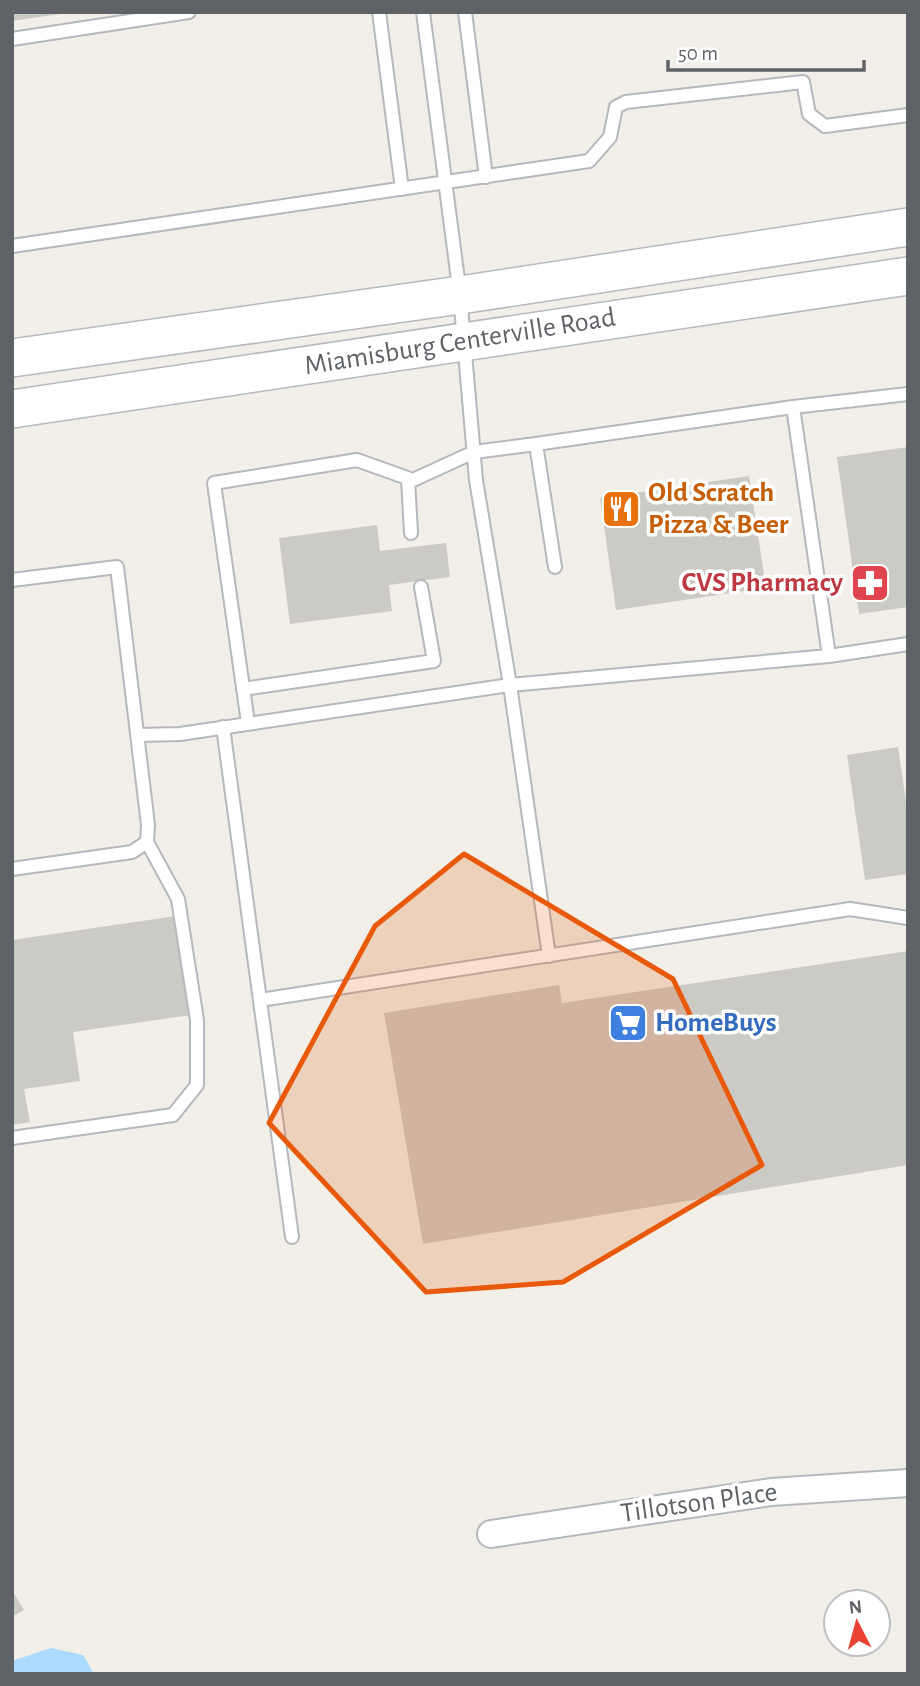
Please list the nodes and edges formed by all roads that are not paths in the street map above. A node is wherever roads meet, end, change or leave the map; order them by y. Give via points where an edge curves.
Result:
1 (189, 12) edge
2 (379, 12) edge
3 (423, 12) edge
4 (465, 12) edge
5 (12, 39) edge
6 (908, 115) edge
7 (486, 177) junction
8 (444, 183) junction
9 (402, 189) junction
10 (908, 227) edge
11 (12, 246) edge
12 (908, 276) edge
13 (460, 295) junction
14 (465, 341) junction
15 (12, 358) edge
16 (908, 394) edge
17 (793, 407) junction
18 (12, 409) edge
19 (536, 444) junction
20 (474, 452) junction
21 (408, 478) junction
22 (411, 533) dead end
23 (555, 567) dead end
24 (12, 580) edge
25 (421, 587) dead end
26 (908, 644) edge
27 (829, 656) junction
28 (510, 685) junction
29 (243, 689) junction
30 (248, 723) junction
31 (223, 727) junction
32 (138, 735) junction
33 (147, 842) junction
34 (12, 869) edge
35 (908, 918) edge
36 (548, 956) junction
37 (260, 1000) junction
38 (12, 1138) edge
39 (292, 1237) dead end
40 (908, 1483) edge
41 (491, 1535) dead end

1 - 5 lane
2 - 9 lane
3 - 8 lane
4 - 7 lane
6 - 7 lane via 825,126 809,114 803,82 626,103 616,107 610,138 589,161
7 - 8 lane
8 - 9 lane
8 - 13 lane
9 - 11 lane
10 - 13 main road, Miamisburg Centerville Road
12 - 14 main road, Miamisburg Centerville Road
13 - 14 lane
13 - 15 main road, Miamisburg Centerville Road
14 - 18 main road, Miamisburg Centerville Road
14 - 20 lane
16 - 17 lane
17 - 19 lane
17 - 27 lane
19 - 20 lane
19 - 23 lane
20 - 21 lane via 413,480
20 - 28 lane
21 - 22 lane
21 - 29 lane via 357,460 214,483
24 - 32 lane via 117,566
25 - 29 lane via 434,661
26 - 27 lane
27 - 28 lane
28 - 30 lane
28 - 36 lane
29 - 30 lane
30 - 31 lane
31 - 32 lane
31 - 37 lane
32 - 33 lane
33 - 34 lane via 132,852
33 - 38 lane via 178,899 197,1020 197,1085 173,1115
35 - 36 lane via 849,909
36 - 37 lane
37 - 39 lane
40 - 41 street, Tillotson Place via 771,1492

